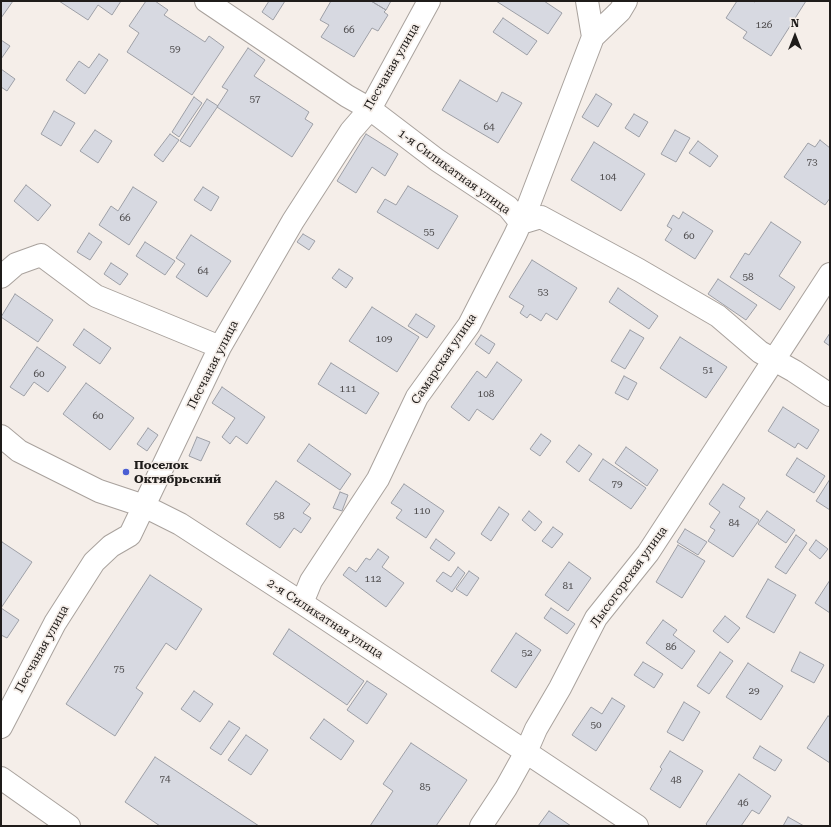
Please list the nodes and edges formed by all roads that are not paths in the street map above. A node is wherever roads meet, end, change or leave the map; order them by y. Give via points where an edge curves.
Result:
1 (206, 1) edge
2 (429, 1) edge
3 (587, 1) edge
4 (626, 1) edge
5 (593, 37) junction
6 (370, 109) junction
7 (521, 223) junction
8 (830, 274) edge
9 (1, 278) edge
10 (220, 347) junction
11 (773, 360) junction
12 (830, 395) edge
13 (1, 436) edge
14 (144, 506) junction
15 (302, 603) junction
16 (1, 727) edge
17 (526, 752) junction
18 (1, 778) edge
19 (69, 826) edge
20 (481, 826) edge
21 (637, 826) edge

1 - 6 street, 1-я Силикатная улица
2 - 6 street, Песчаная улица
3 - 5 street
4 - 5 street via 620,11
5 - 7 street, Самарская улица
6 - 7 street, 1-я Силикатная улица via 437,160 508,208
6 - 10 street, Песчаная улица via 351,131 293,221
7 - 11 street, 1-я Силикатная улица via 541,217 639,270 718,316
7 - 15 street, Самарская улица via 469,325 417,398 378,479 310,581
8 - 11 street, Лысогорская улица
9 - 10 street via 16,264 41,255 96,296
10 - 14 street, Песчаная улица
11 - 12 street, 1-я Силикатная улица
11 - 17 street, Лысогорская улица via 648,553 596,618
13 - 14 street, 2-я Силикатная улица via 19,450 99,491
14 - 15 street, 2-я Силикатная улица via 180,524
14 - 16 street, Песчаная улица via 130,535 111,546 94,562 55,623
15 - 17 street, 2-я Силикатная улица
17 - 20 street, Лысогорская улица
17 - 21 street, 2-я Силикатная улица
18 - 19 street

